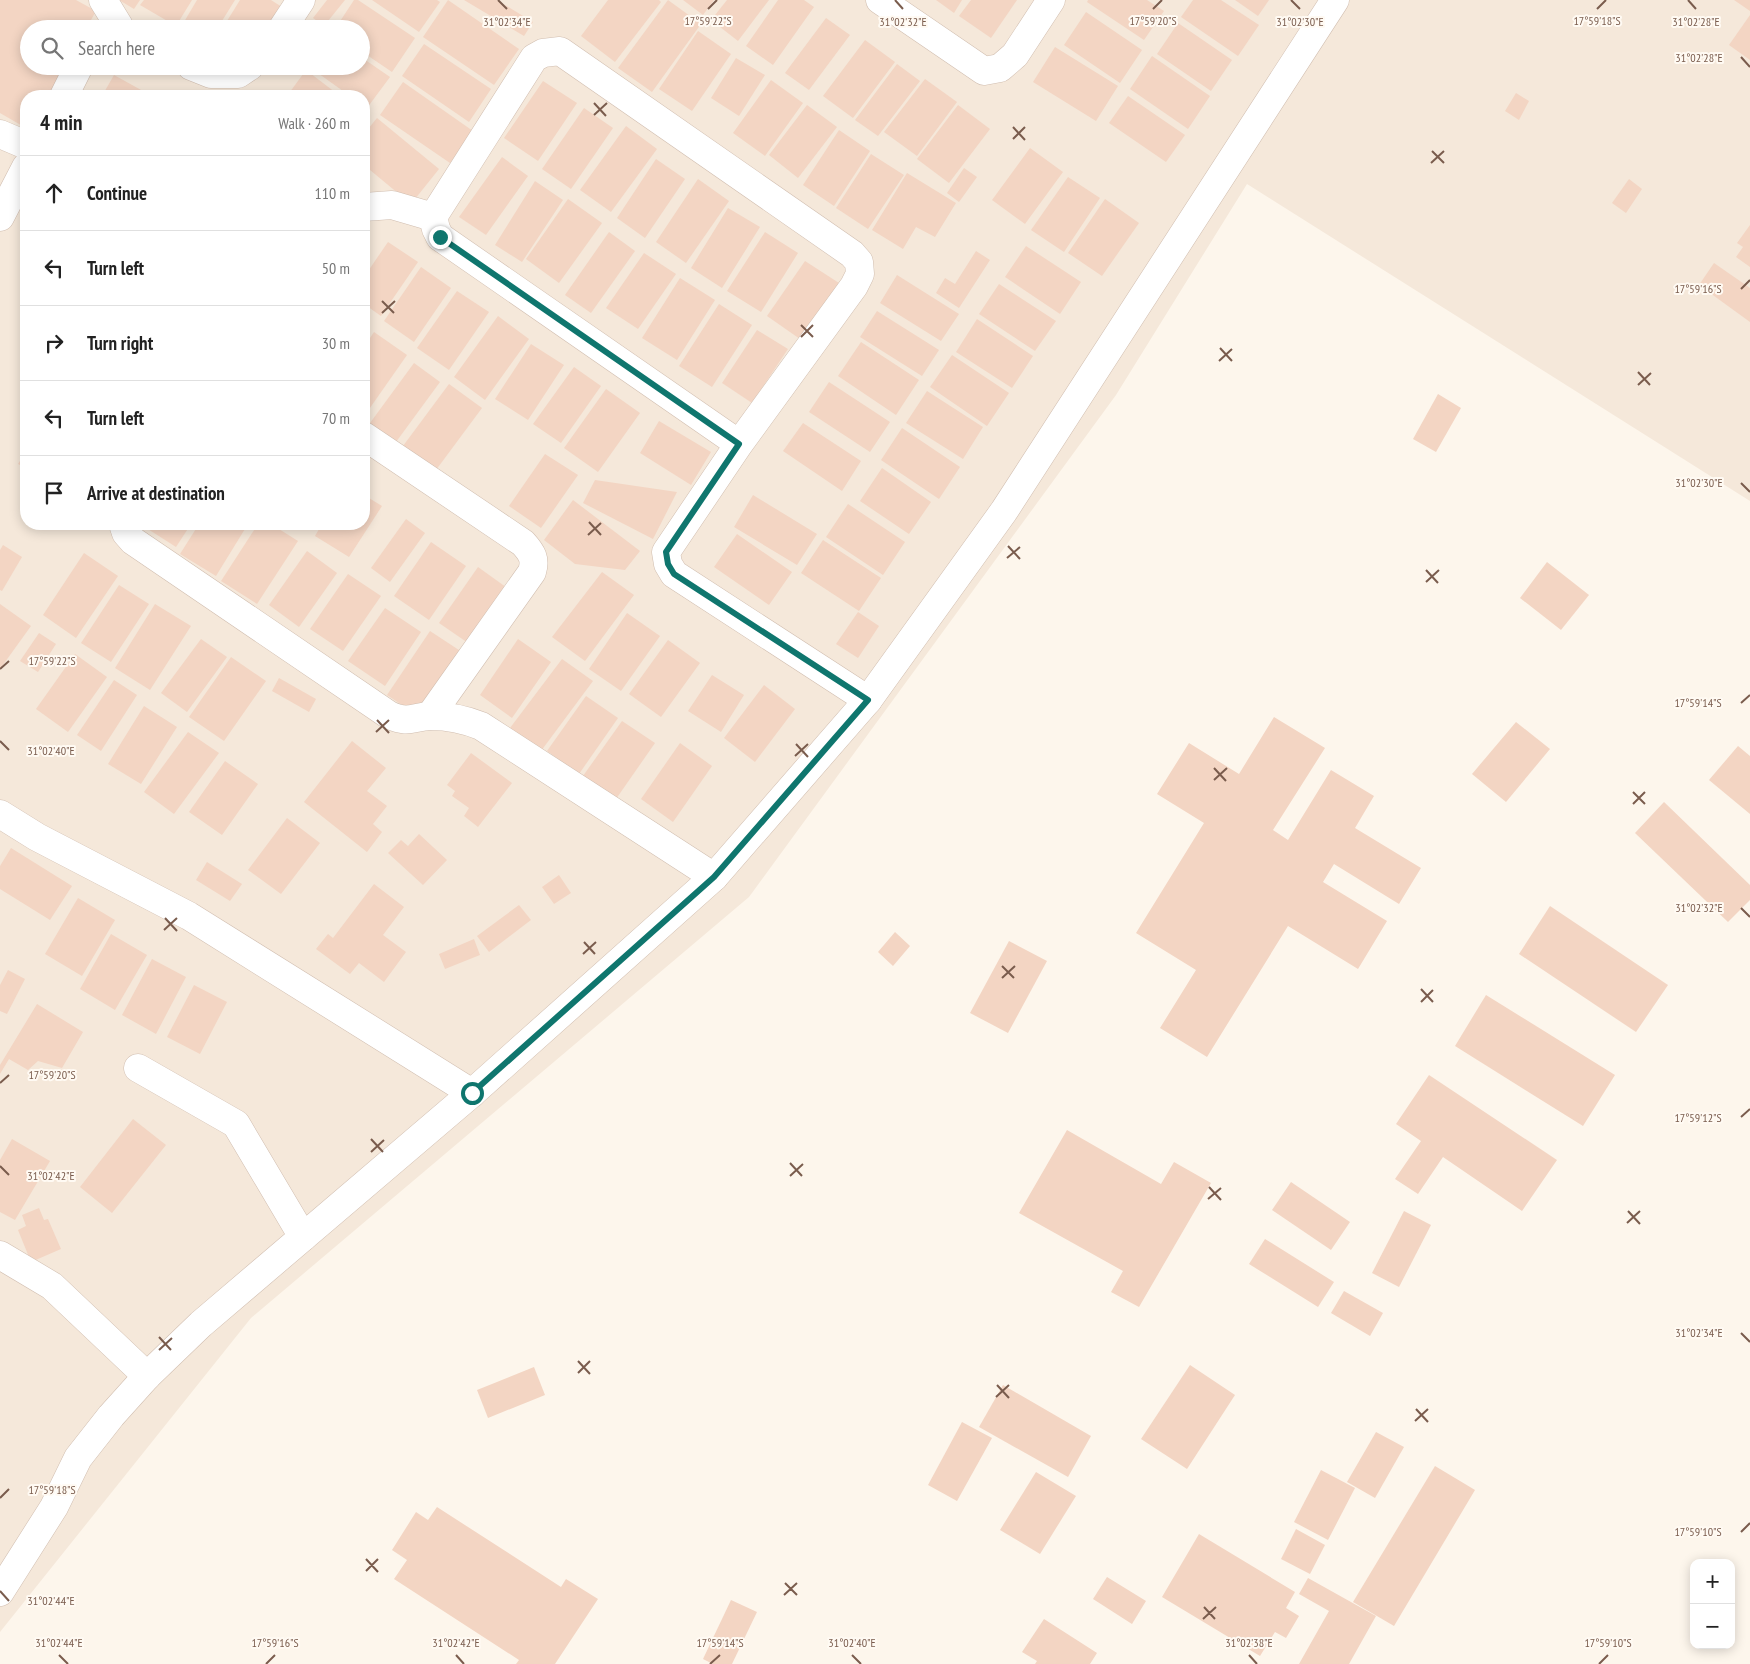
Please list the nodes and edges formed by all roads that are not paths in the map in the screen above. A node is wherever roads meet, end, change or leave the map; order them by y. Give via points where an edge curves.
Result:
1 (103, 0) edge
2 (301, 0) edge
3 (880, 0) edge
4 (1051, 0) edge
5 (1336, 0) edge
6 (114, 20) edge
7 (288, 20) edge
8 (74, 75) edge
9 (67, 90) edge
10 (0, 134) edge
11 (20, 142) edge
12 (20, 179) edge
13 (370, 207) edge
14 (0, 217) edge
15 (433, 217) junction
16 (370, 440) edge
17 (739, 444) junction
18 (125, 530) edge
19 (868, 700) junction
20 (430, 716) junction
21 (0, 814) edge
22 (714, 877) junction
23 (138, 1068) dead end
24 (472, 1093) junction
25 (303, 1237) junction
26 (0, 1255) edge
27 (146, 1376) junction
28 (0, 1592) edge

1 - 6 street
2 - 7 street
3 - 4 street via 984,71 1000,68 1015,55
5 - 19 street via 1004,511
8 - 9 street
10 - 11 street
12 - 14 street
13 - 15 street via 392,205
15 - 17 street via 440,237
15 - 17 street via 534,58 560,51 852,254 859,262 860,274 854,286
16 - 20 street via 523,542 532,552 532,572
17 - 19 street via 666,552 668,564 674,574
18 - 20 street via 133,542 388,715 402,721
19 - 22 street
20 - 22 street via 481,726
21 - 24 street via 37,838 189,916
22 - 24 street
23 - 25 street via 236,1124
24 - 25 street
25 - 27 street
26 - 27 street via 52,1286
27 - 28 street via 78,1458 54,1507

